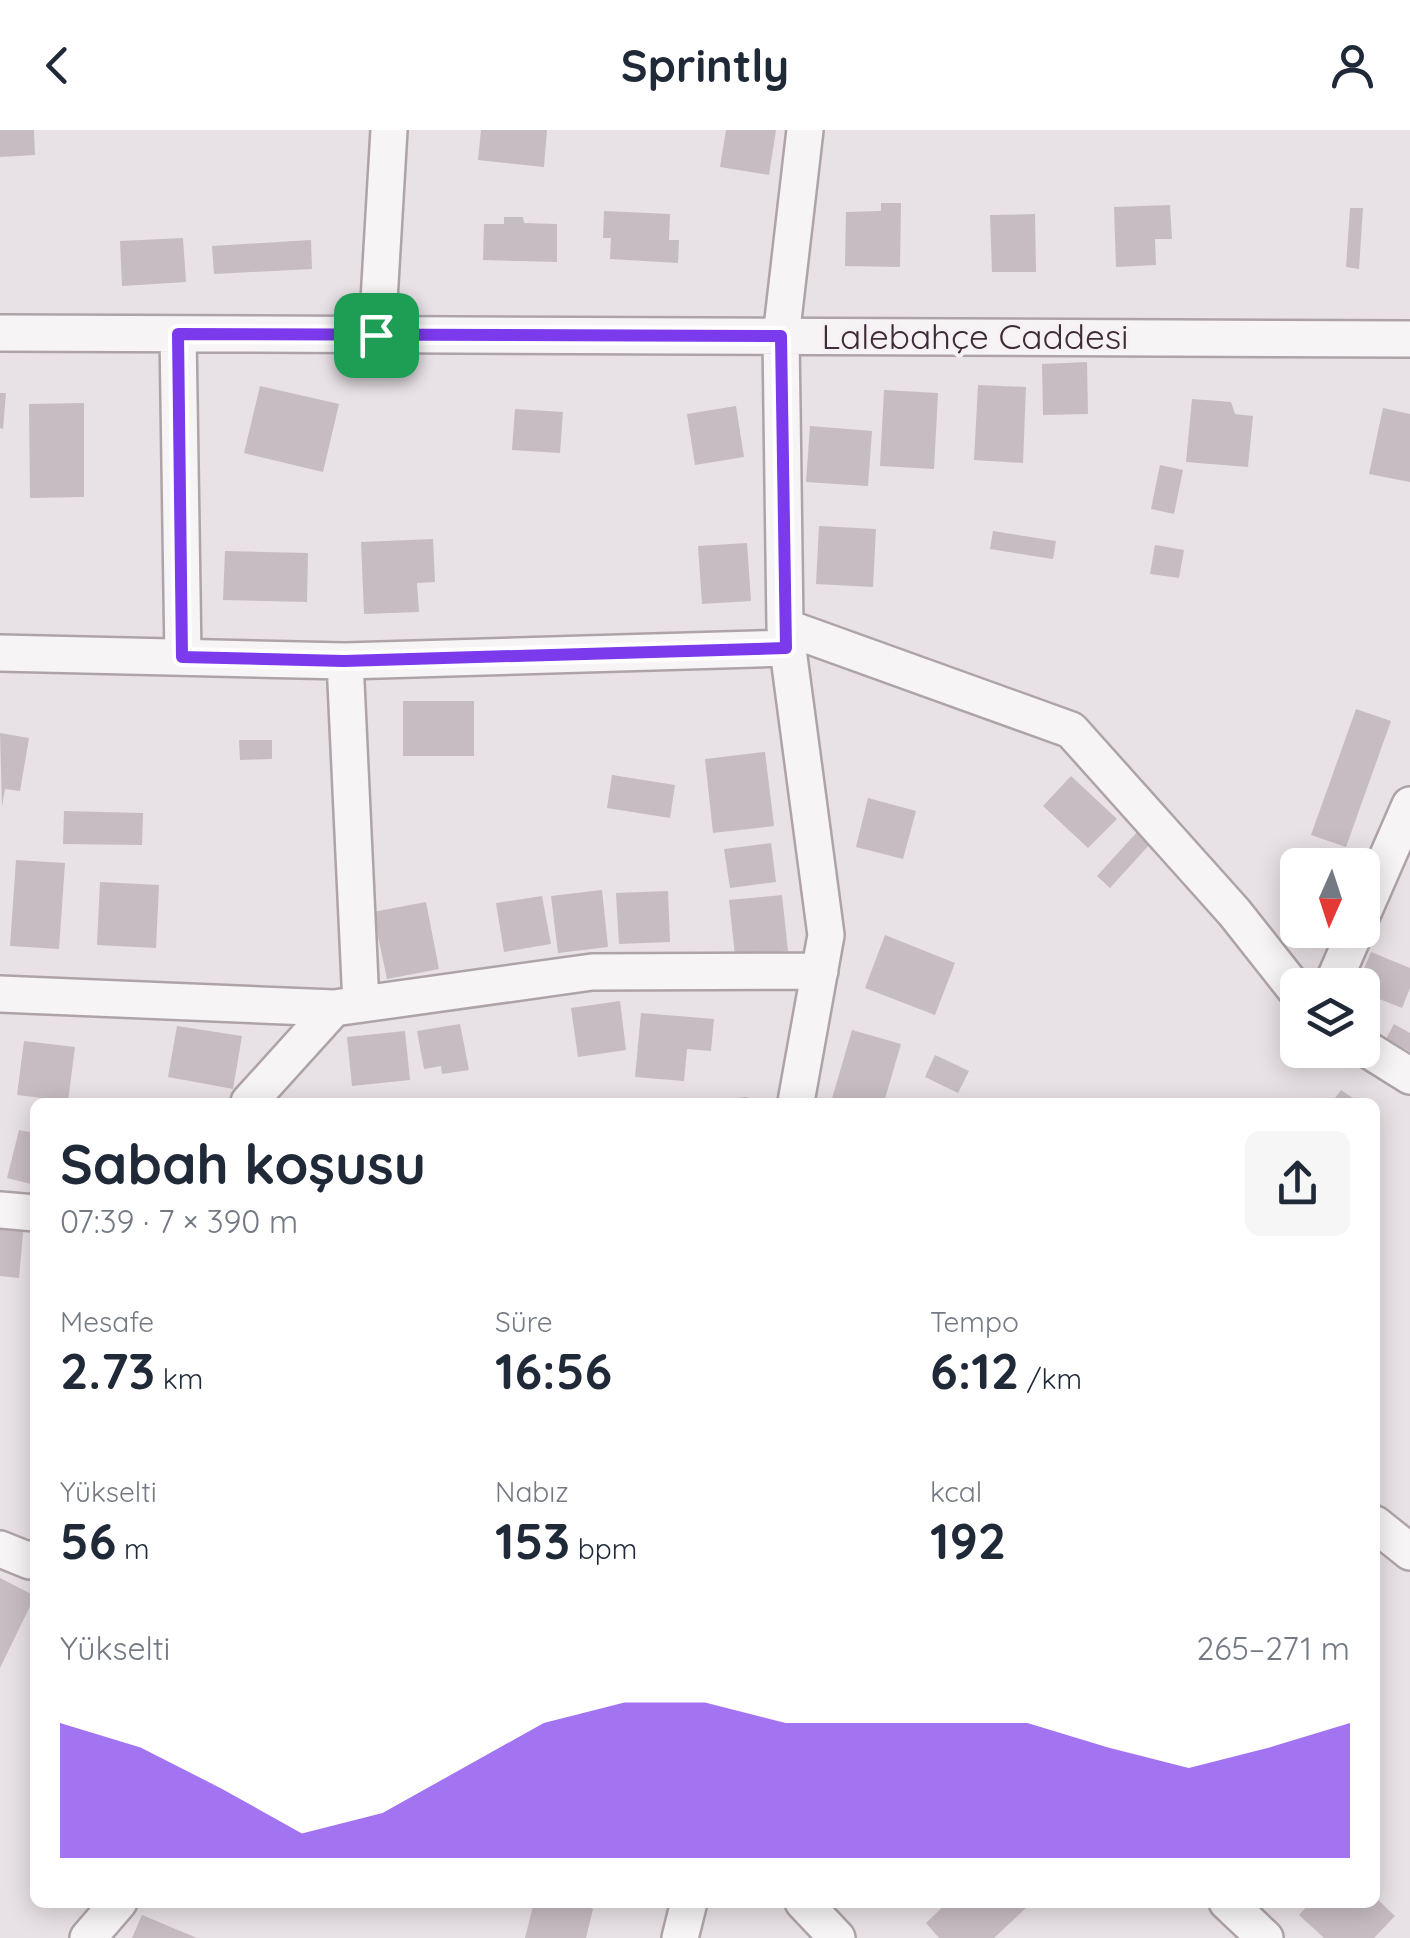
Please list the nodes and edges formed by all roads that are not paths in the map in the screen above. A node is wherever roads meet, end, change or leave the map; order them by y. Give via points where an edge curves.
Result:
1 (389, 130) edge
2 (805, 130) edge
3 (0, 334) edge
4 (178, 334) junction
5 (376, 335) junction
6 (781, 336) junction
7 (1410, 339) edge
8 (786, 637) junction
9 (0, 652) edge
10 (182, 657) junction
11 (344, 661) junction
12 (1410, 805) edge
13 (1380, 874) edge
14 (820, 970) junction
15 (1280, 970) edge
16 (0, 994) edge
17 (347, 1006) junction
18 (1380, 1057) edge
19 (1410, 1076) edge
20 (253, 1098) edge
21 (797, 1098) edge
22 (0, 1210) edge
23 (30, 1213) edge
24 (1380, 1528) edge
25 (0, 1549) edge
26 (1410, 1552) edge
27 (30, 1561) edge
28 (114, 1908) edge
29 (688, 1908) edge
30 (810, 1908) edge
31 (1234, 1908) edge
32 (88, 1938) edge
33 (680, 1938) edge
34 (837, 1938) edge
35 (1266, 1938) edge

1 - 5 street
2 - 6 street
3 - 4 street, Lalebahçe Caddesi
4 - 5 street, Lalebahçe Caddesi
4 - 10 street
5 - 6 street, Lalebahçe Caddesi
6 - 7 street, Lalebahçe Caddesi
6 - 8 street
8 - 11 street
8 - 14 street via 826,936
8 - 15 street via 1071,730
9 - 10 street
10 - 11 street
11 - 17 street
12 - 13 street
14 - 17 street via 592,972
14 - 21 street
16 - 17 street
17 - 20 street
18 - 19 street
22 - 23 street
24 - 26 street
25 - 27 street
28 - 32 street
29 - 33 street
30 - 34 street
31 - 35 street

